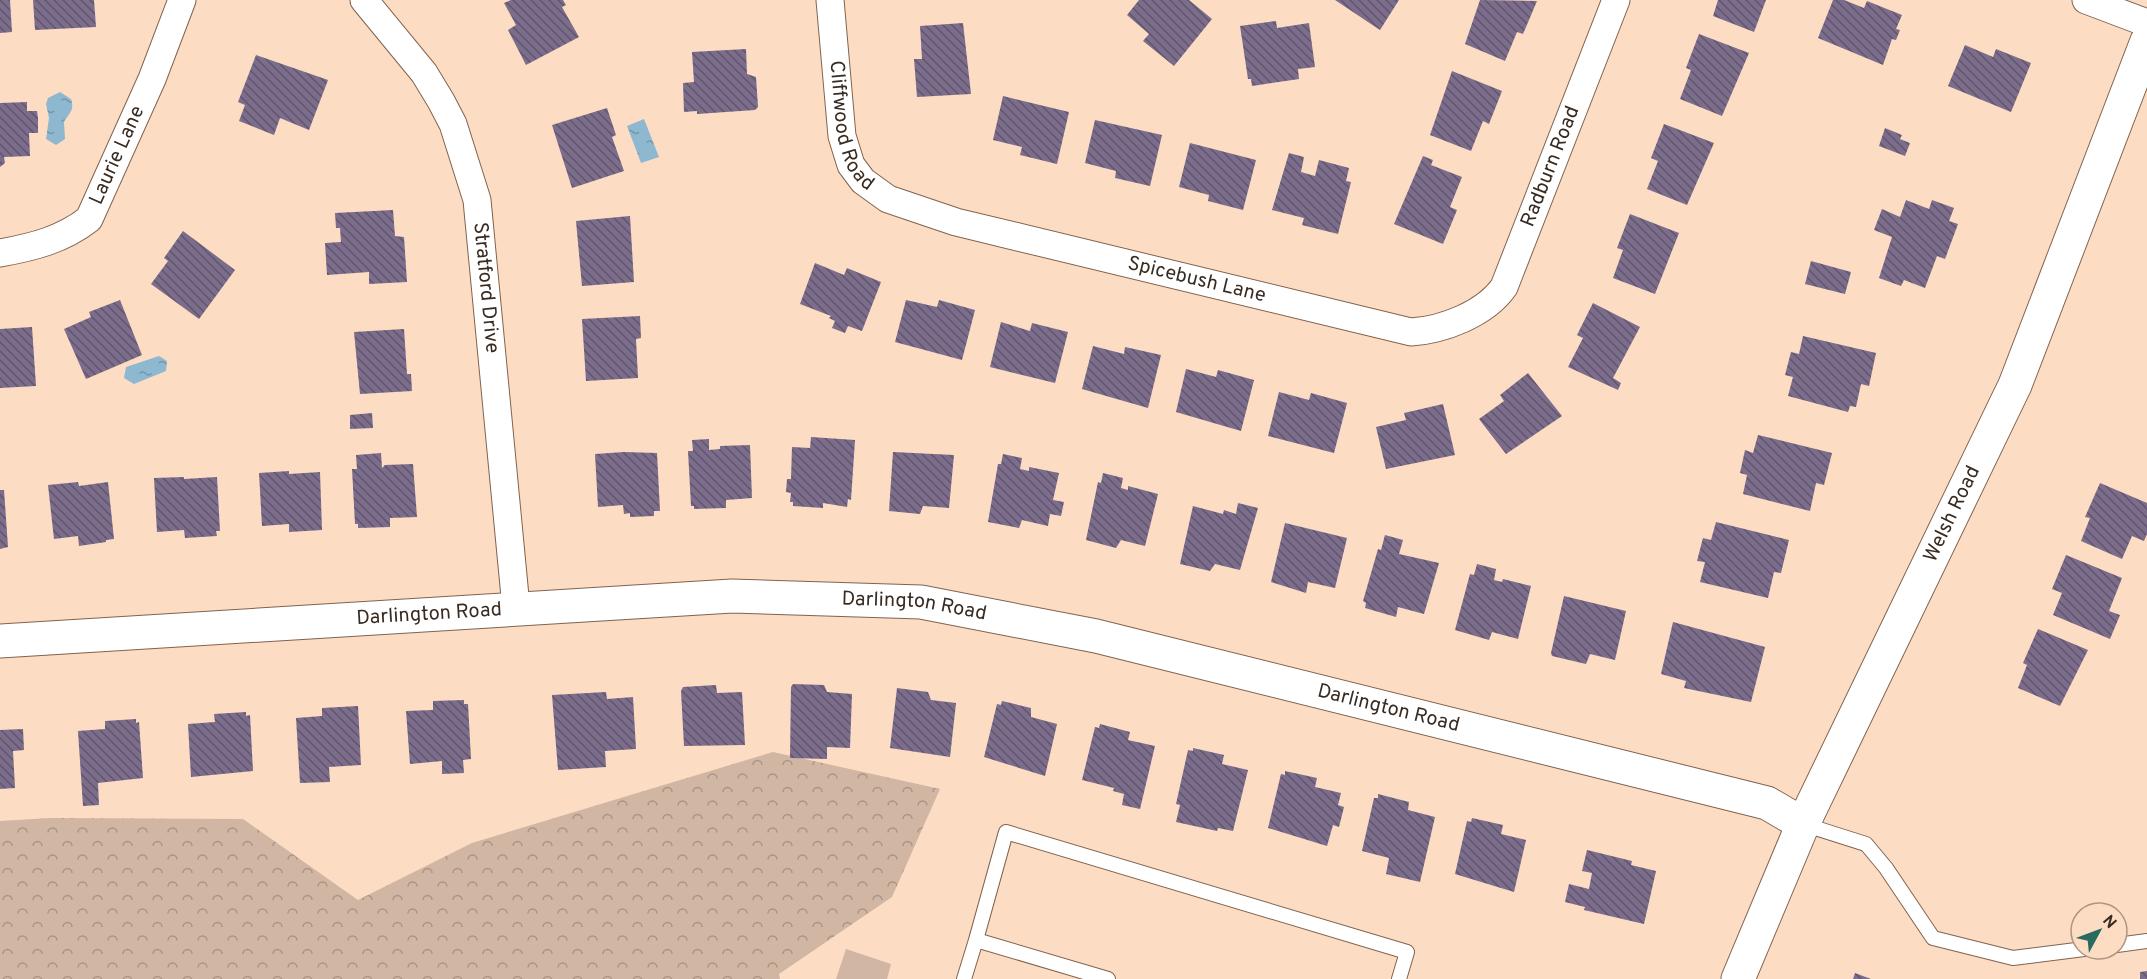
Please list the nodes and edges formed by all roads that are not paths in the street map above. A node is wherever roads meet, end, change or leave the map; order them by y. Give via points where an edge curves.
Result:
1 (182, 0) edge
2 (364, 0) edge
3 (830, 0) edge
4 (1616, 0) edge
5 (2086, 0) edge
6 (2147, 23) edge
7 (2147, 41) edge
8 (926, 212) joint
9 (0, 253) edge
10 (1466, 317) joint
11 (516, 607) junction
12 (0, 641) edge
13 (1803, 824) junction
14 (976, 940) junction
15 (2147, 941) edge
16 (2129, 943) edge
17 (2069, 951) edge
18 (964, 979) edge
19 (1108, 979) edge
20 (1399, 979) edge
21 (1738, 979) edge

1 - 9 street, Laurie Lane via 152,80 89,219 72,232 38,246
2 - 11 street, Stratford Drive via 424,73 441,101 453,123 477,200
3 - 8 street, Cliffwood Road via 839,117 851,165 863,181 888,199
4 - 10 street, Radburn Road via 1504,287 1496,299
5 - 6 street
7 - 13 street, Welsh Road via 2015,385
8 - 10 street, Spicebush Lane via 1400,330 1421,332
11 - 12 street, Darlington Road
11 - 13 street, Darlington Road via 732,596 921,602 1096,636 1767,803
13 - 17 lane via 1866,844 1933,938 2013,958
13 - 21 street, Welsh Road
14 - 18 lane
14 - 19 lane
14 - 20 lane via 1006,832 1407,952
15 - 16 lane

